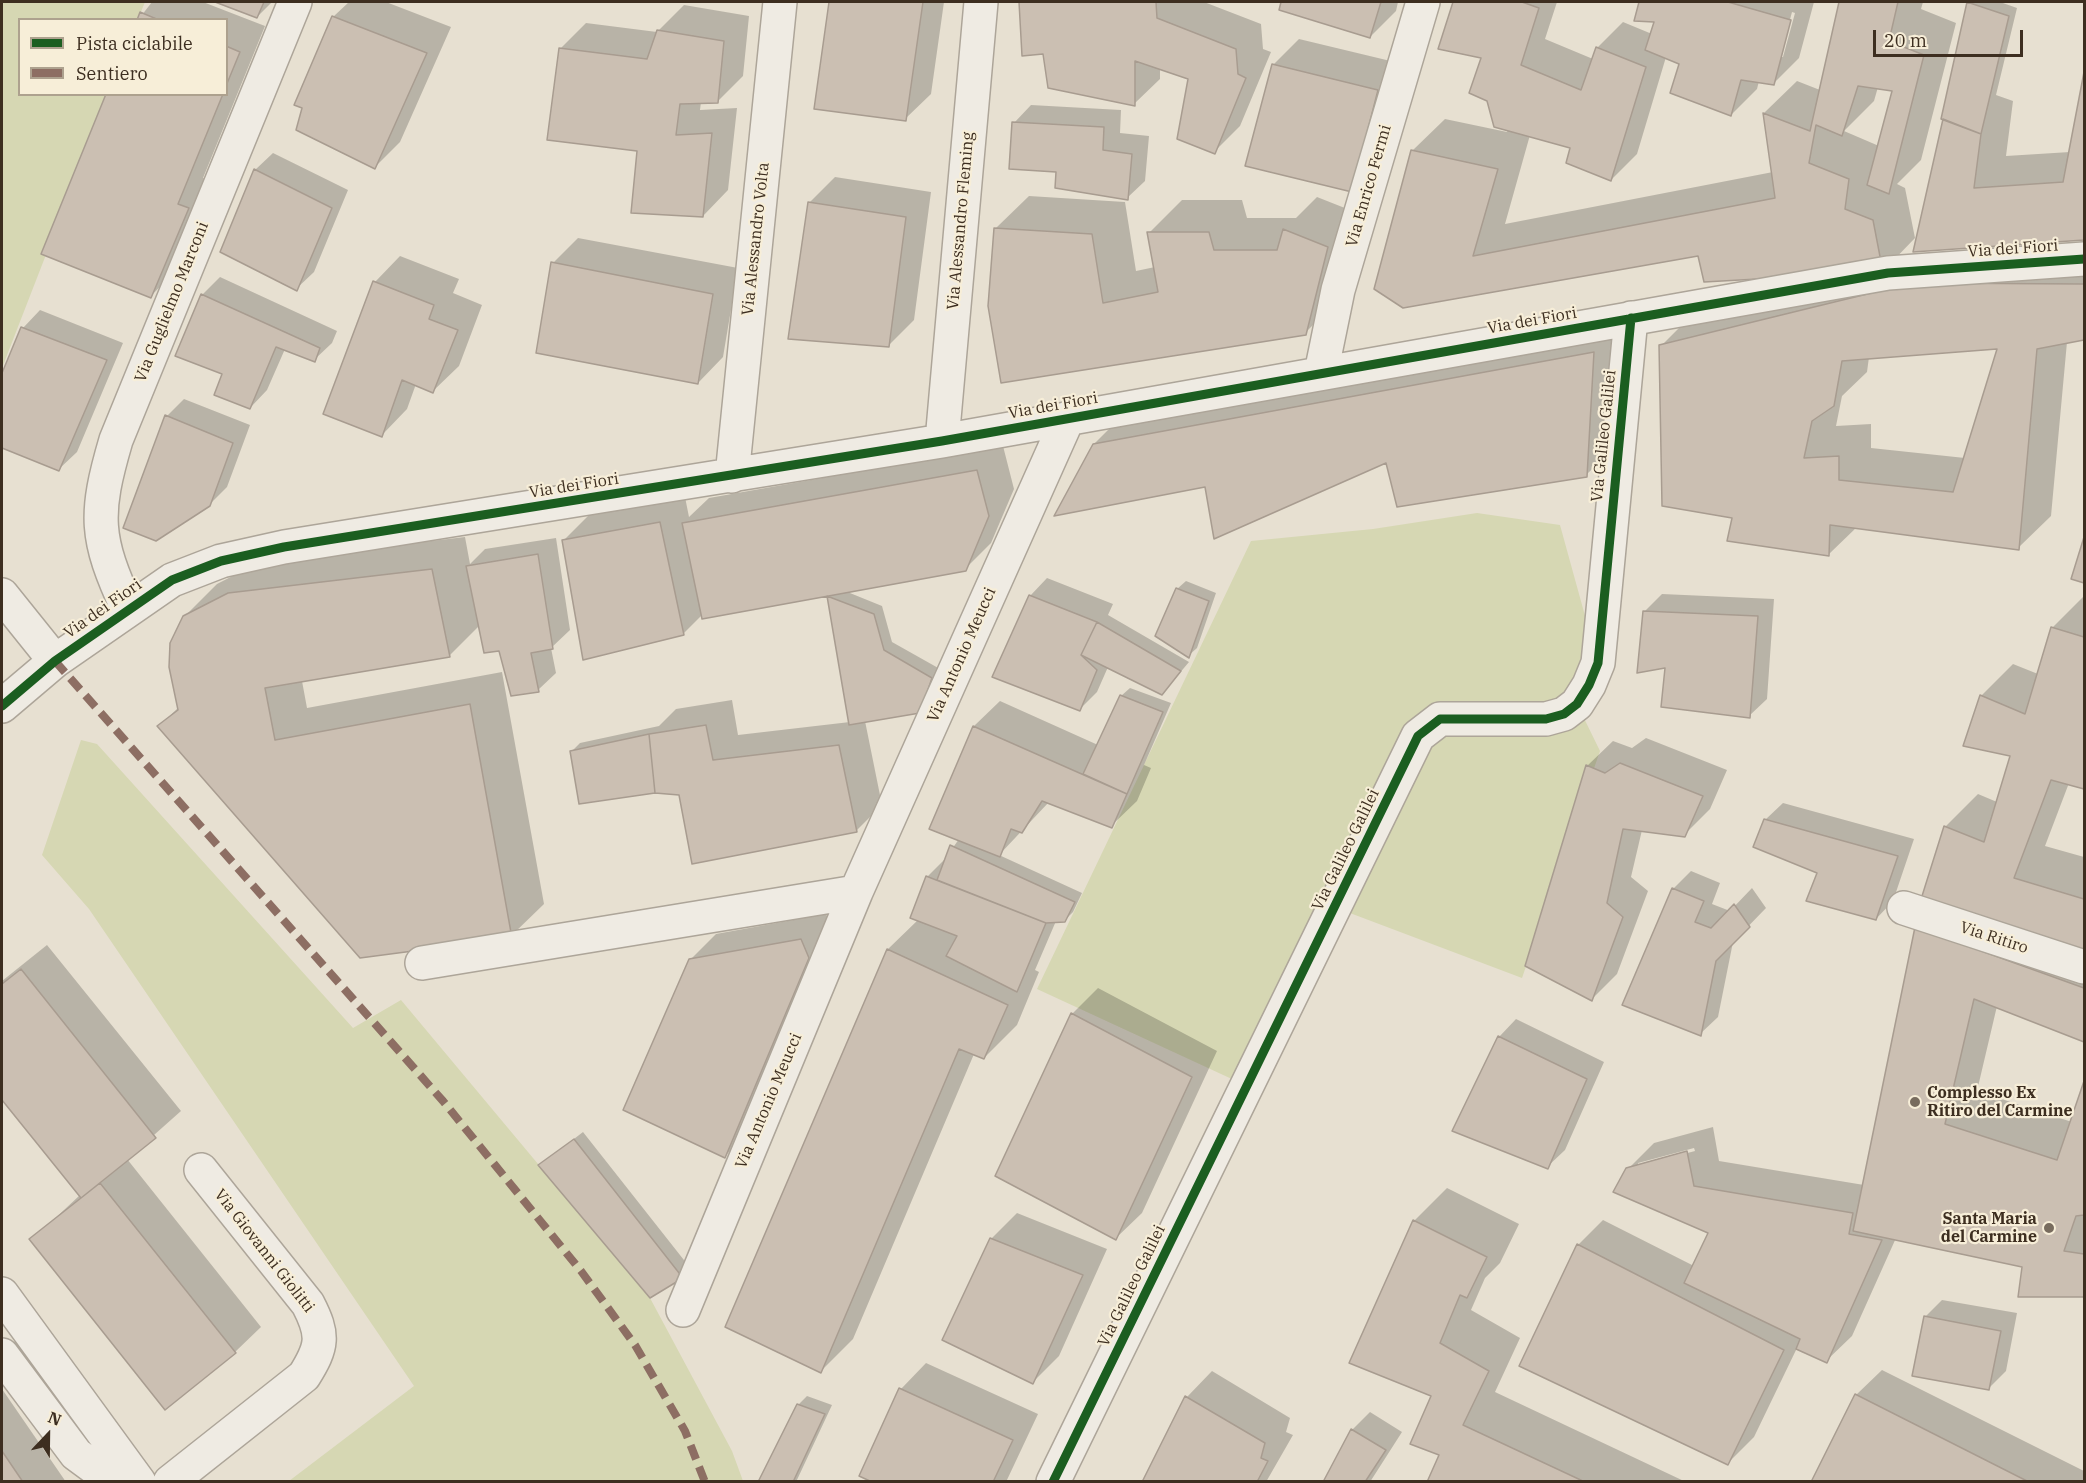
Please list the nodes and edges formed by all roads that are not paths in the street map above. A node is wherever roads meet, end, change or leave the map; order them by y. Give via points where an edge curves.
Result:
1 (295, 2) edge
2 (780, 2) edge
3 (981, 2) edge
4 (1423, 2) edge
5 (2085, 259) edge
6 (1631, 318) junction
7 (1321, 373) junction
8 (1068, 418) junction
9 (942, 441) junction
10 (732, 476) junction
11 (2, 595) edge
12 (128, 609) junction
13 (55, 662) junction
14 (2, 706) edge
15 (856, 892) junction
16 (1904, 909) dead end
17 (422, 963) dead end
18 (2085, 967) edge
19 (201, 1170) dead end
20 (2, 1294) edge
21 (683, 1310) dead end
22 (2, 1355) edge
23 (114, 1482) edge
24 (140, 1482) edge
25 (170, 1482) edge
26 (1053, 1482) edge

1 - 12 street, Via Guglielmo Marconi via 116,440 102,487 100,533 112,575
2 - 10 street, Via Alessandro Volta
3 - 9 street, Via Alessandro Fleming
4 - 7 street, Via Enrico Fermi via 1338,290
5 - 6 street, Via dei Fiori via 1888,273
6 - 7 street, Via dei Fiori
6 - 26 street, Via Galileo Galilei via 1598,663 1589,685 1577,704 1564,714 1546,719 1440,719 1418,736
7 - 8 street, Via dei Fiori
8 - 9 street, Via dei Fiori
8 - 15 street, Via Antonio Meucci
9 - 10 street, Via dei Fiori
10 - 12 street, Via dei Fiori via 284,547 221,561 172,580
11 - 13 street
12 - 13 street, Via dei Fiori
13 - 14 street, Via dei Fiori
15 - 17 street
15 - 21 street, Via Antonio Meucci
16 - 18 street, Via Ritiro
19 - 25 street, Via Giovanni Giolitti via 308,1304 320,1327 319,1342 304,1376
20 - 24 street
22 - 23 street via 76,1454

